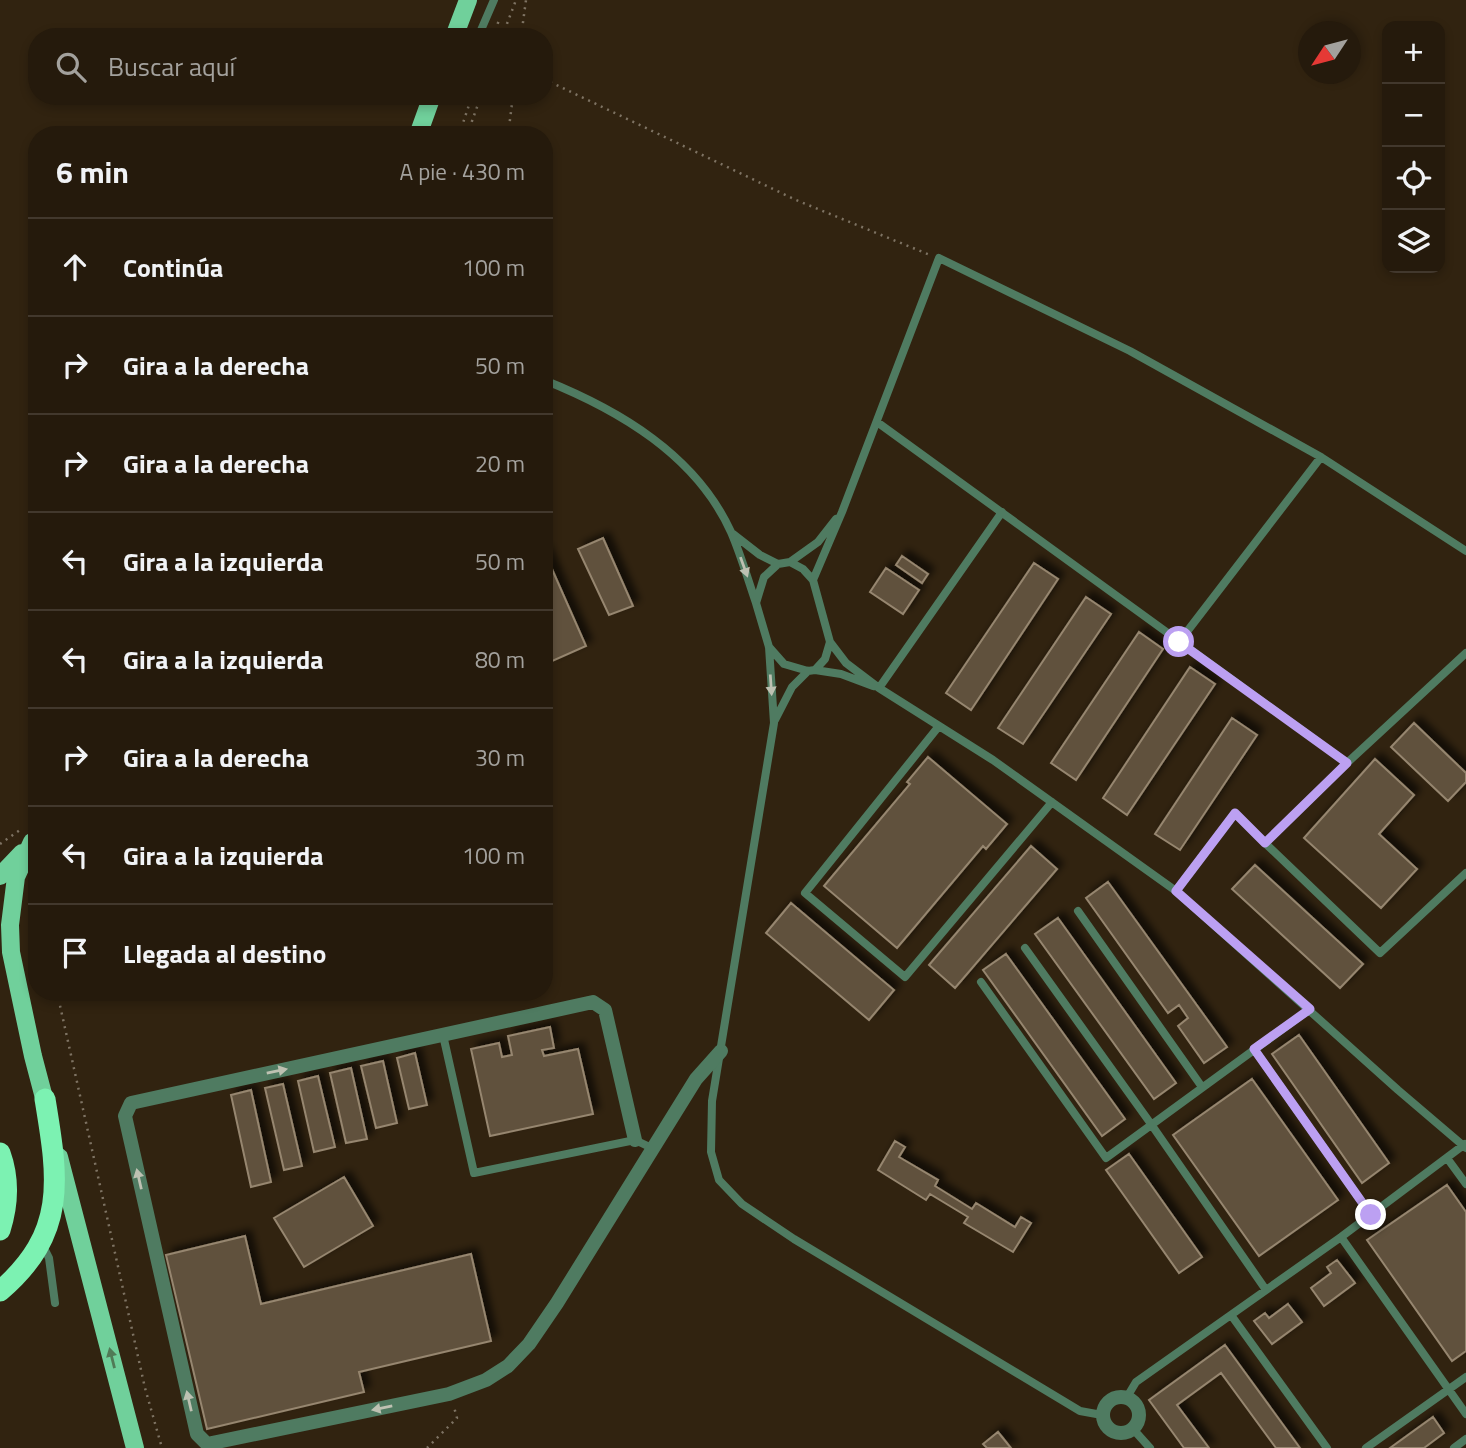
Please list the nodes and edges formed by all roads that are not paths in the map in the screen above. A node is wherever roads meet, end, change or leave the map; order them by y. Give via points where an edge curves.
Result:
1 (468, 0) edge
2 (494, 0) edge
3 (457, 28) edge
4 (482, 28) edge
5 (429, 105) edge
6 (421, 126) edge
7 (553, 384) edge
8 (877, 422) junction
9 (1321, 457) junction
10 (842, 512) junction
11 (1002, 512) junction
12 (731, 532) junction
13 (1466, 551) edge
14 (790, 562) junction
15 (778, 564) junction
16 (813, 580) junction
17 (756, 603) junction
18 (830, 642) junction
19 (1179, 642) junction
20 (769, 647) junction
21 (1466, 653) edge
22 (811, 671) junction
23 (879, 688) junction
24 (774, 723) junction
25 (939, 726) junction
26 (1347, 763) junction
27 (1052, 802) junction
28 (28, 841) edge
29 (1265, 843) junction
30 (28, 845) edge
31 (1466, 873) edge
32 (0, 876) edge
33 (1176, 891) junction
34 (1078, 911) dead end
35 (3, 924) edge
36 (1025, 948) dead end
37 (981, 982) dead end
38 (1310, 1009) junction
39 (443, 1035) junction
40 (1254, 1049) junction
41 (721, 1051) junction
42 (1202, 1087) junction
43 (45, 1099) junction
44 (1151, 1124) junction
45 (635, 1140) junction
46 (1465, 1146) edge
47 (654, 1149) junction
48 (0, 1153) edge
49 (1447, 1157) junction
50 (1466, 1184) edge
51 (1371, 1215) junction
52 (0, 1230) edge
53 (1340, 1237) junction
54 (41, 1240) junction
55 (1266, 1290) junction
56 (0, 1291) edge
57 (55, 1303) dead end
58 (1231, 1315) junction
59 (1466, 1377) edge
60 (1449, 1390) junction
61 (1127, 1397) junction
62 (1466, 1414) edge
63 (1102, 1415) junction
64 (1133, 1429) junction
65 (1466, 1439) edge
66 (135, 1448) edge
67 (1150, 1448) edge
68 (1327, 1448) edge
69 (1366, 1448) edge
70 (1454, 1448) edge

1 - 3 main road
2 - 4 lane
5 - 6 main road
7 - 12 lane via 627,419 665,449 695,478
8 - 9 lane via 939,258 1130,351
8 - 10 lane
8 - 11 lane
9 - 13 lane
9 - 19 lane
10 - 14 lane via 818,542
10 - 16 lane
11 - 19 lane
11 - 23 lane
12 - 15 lane
12 -> 17 lane
14 - 15 lane
14 - 16 lane
15 - 17 lane via 764,578
16 - 18 lane
17 - 20 lane
18 - 22 lane via 825,659
18 - 23 lane via 846,663
19 - 26 lane
20 - 22 lane via 784,664
20 -> 24 lane
21 - 26 lane
22 - 23 lane via 841,674
22 - 24 lane via 792,688
23 - 25 lane
24 - 41 lane
25 - 27 lane
25 - 27 lane via 805,893 905,977
26 - 29 lane
27 - 33 lane
28 - 32 main road
29 - 31 lane via 1380,953
29 - 33 lane via 1235,813
30 - 35 main road
33 - 38 lane
34 - 42 lane
35 - 43 main road
36 - 44 lane
37 - 44 lane via 1106,1158
38 - 40 lane
38 - 46 lane
39 - 45 street via 593,1002 605,1010
39 - 45 lane via 474,1173
47 -> 39 street via 557,1303 508,1366 449,1394 208,1444 197,1434 125,1116 131,1103
40 - 42 lane
40 - 51 lane
41 - 47 street via 696,1079
41 - 63 lane via 712,1101 710,1152 719,1180 743,1204 1080,1411
42 - 44 lane
43 - 54 highway via 55,1165 54,1198
66 -> 43 main road
44 - 55 lane
45 - 47 lane
46 - 49 lane
48 - 52 highway via 7,1189
49 - 50 lane
49 - 51 lane
51 - 53 lane
53 - 55 lane
53 - 60 lane
54 - 56 highway via 28,1262
54 - 57 lane via 49,1258
55 - 58 lane
58 - 61 lane via 1136,1382
58 - 68 lane
59 - 60 lane
60 - 62 lane
60 - 69 lane
61 - 63 street via 1113,1398
61 - 64 street via 1138,1408
63 - 64 street via 1113,1432
64 - 67 lane
65 - 70 lane

